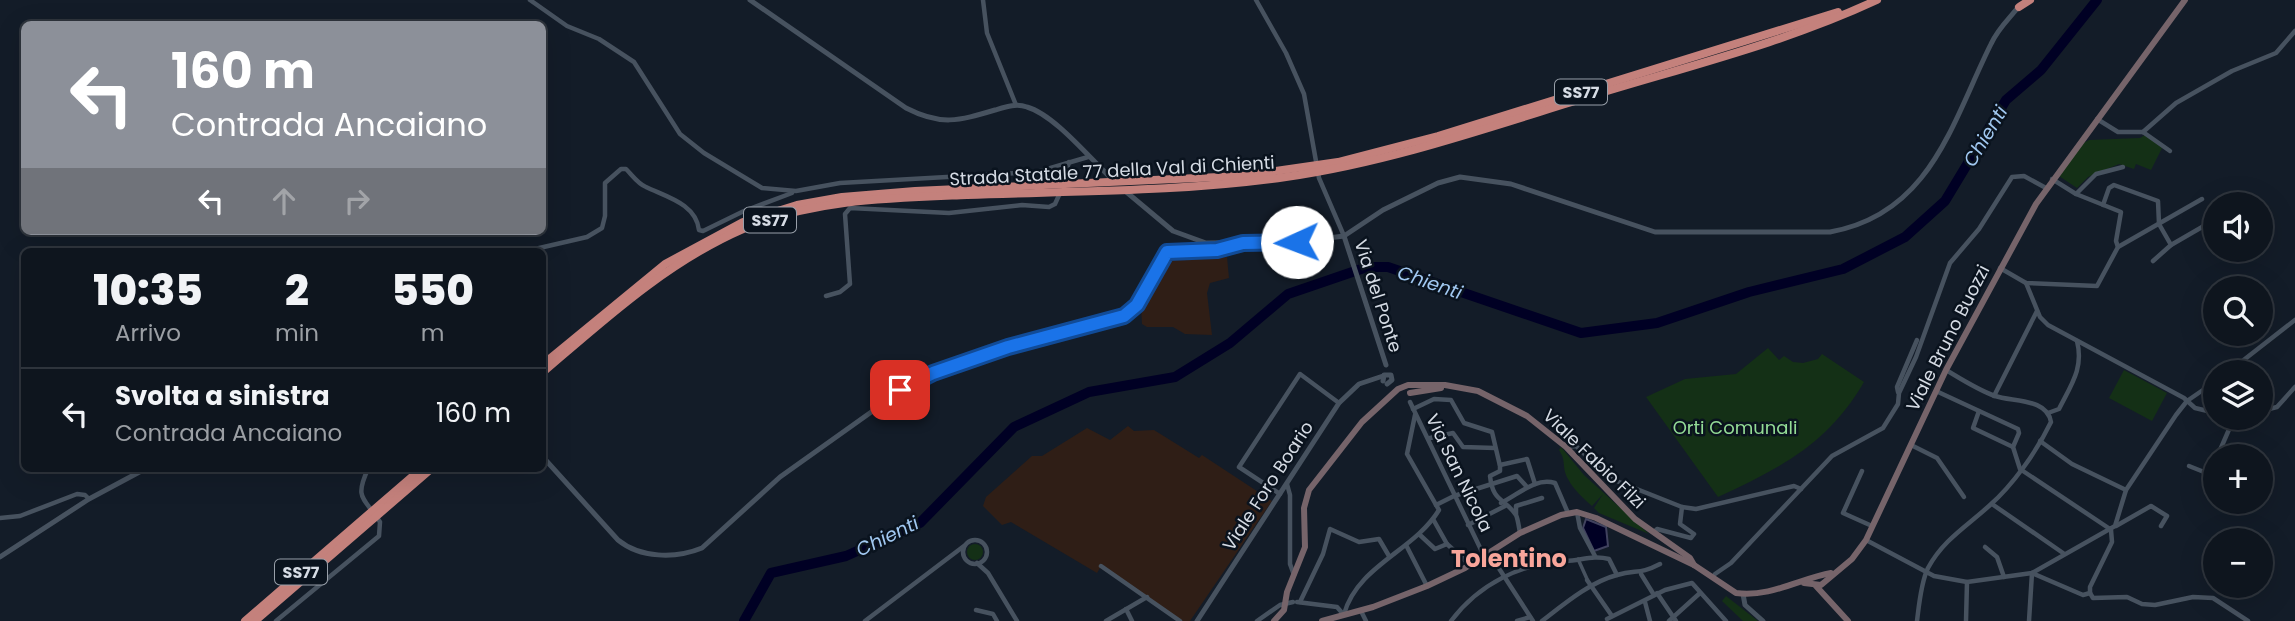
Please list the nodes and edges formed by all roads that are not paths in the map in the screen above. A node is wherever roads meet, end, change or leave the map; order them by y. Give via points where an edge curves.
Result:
1 (530, 0) edge
2 (750, 0) edge
3 (983, 0) edge
4 (1256, 0) edge
5 (1866, 0) edge
6 (1877, 0) edge
7 (2030, 0) edge
8 (2185, 0) edge
9 (2021, 4) edge
10 (2295, 31) edge
11 (1725, 52) junction
12 (1016, 105) junction
13 (2096, 118) junction
14 (2143, 132) junction
15 (2170, 151) dead end
16 (1088, 157) junction
17 (1069, 162) junction
18 (2123, 167) dead end
19 (2052, 179) junction
20 (2046, 188) junction
21 (1044, 190) junction
22 (796, 191) junction
23 (2076, 194) junction
24 (2202, 199) dead end
25 (2103, 205) junction
26 (2159, 224) junction
27 (2203, 226) edge
28 (1343, 236) junction
29 (1243, 243) junction
30 (2171, 245) junction
31 (2118, 247) junction
32 (540, 248) edge
33 (2153, 261) dead end
34 (1999, 268) junction
35 (2026, 283) junction
36 (827, 296) dead end
37 (2037, 310) junction
38 (2295, 320) edge
39 (1917, 340) dead end
40 (2076, 340) junction
41 (2244, 360) edge
42 (546, 362) edge
43 (546, 370) edge
44 (1946, 370) junction
45 (1387, 379) junction
46 (1407, 385) junction
47 (2295, 387) edge
48 (1464, 388) junction
49 (2203, 390) edge
50 (1936, 391) junction
51 (1396, 392) junction
52 (1899, 393) junction
53 (1994, 396) junction
54 (1410, 397) junction
55 (1389, 398) junction
56 (2187, 401) junction
57 (1339, 403) junction
58 (2273, 408) edge
59 (1979, 411) junction
60 (2203, 411) edge
61 (1414, 412) junction
62 (2048, 413) junction
63 (1430, 439) junction
64 (2040, 441) junction
65 (1910, 445) junction
66 (1566, 447) junction
67 (2013, 447) junction
68 (1494, 448) junction
69 (546, 460) edge
70 (1500, 465) junction
71 (2189, 466) dead end
72 (2020, 469) junction
73 (1862, 471) dead end
74 (139, 472) edge
75 (367, 472) edge
76 (419, 472) edge
77 (427, 472) edge
78 (2203, 472) edge
79 (411, 482) junction
80 (1287, 484) junction
81 (1491, 484) junction
82 (1535, 484) junction
83 (1527, 487) junction
84 (1802, 489) junction
85 (2126, 490) junction
86 (1280, 494) junction
87 (1517, 495) junction
88 (1454, 496) junction
89 (1964, 497) dead end
90 (1542, 498) dead end
91 (89, 499) junction
92 (1992, 504) junction
93 (1436, 505) junction
94 (1503, 505) junction
95 (1521, 505) junction
96 (1682, 507) junction
97 (1577, 512) junction
98 (1568, 513) junction
99 (1516, 515) junction
100 (0, 518) edge
101 (1433, 519) junction
102 (1468, 524) junction
103 (361, 525) junction
104 (1872, 526) junction
105 (2161, 526) dead end
106 (2113, 528) junction
107 (1653, 532) junction
108 (1520, 533) junction
109 (1420, 535) junction
110 (1866, 540) junction
111 (1447, 544) junction
112 (1406, 545) junction
113 (964, 546) junction
114 (1985, 547) dead end
115 (2063, 553) junction
116 (1487, 554) junction
117 (1389, 556) junction
118 (1595, 556) junction
119 (0, 557) edge
120 (951, 557) junction
121 (985, 557) junction
122 (964, 558) junction
123 (1578, 559) junction
124 (977, 563) junction
125 (1660, 564) dead end
126 (1695, 565) junction
127 (1101, 566) dead end
128 (1467, 566) junction
129 (1926, 571) junction
130 (2032, 572) junction
131 (988, 573) junction
132 (1641, 573) junction
133 (1294, 575) junction
134 (1617, 575) junction
135 (1715, 575) dead end
136 (1503, 576) junction
137 (2004, 577) junction
138 (1587, 580) joint
139 (1818, 581) junction
140 (1967, 582) junction
141 (1427, 586) junction
142 (1592, 587) junction
143 (1700, 593) junction
144 (2090, 593) junction
145 (1656, 594) junction
146 (1743, 594) junction
147 (1147, 597) junction
148 (1294, 602) junction
149 (1645, 602) junction
150 (976, 610) dead end
151 (1126, 610) junction
152 (1361, 611) junction
153 (1344, 615) junction
154 (1672, 615) junction
155 (1532, 619) edge
156 (1608, 619) edge
157 (1331, 620) edge
158 (245, 621) edge
159 (255, 621) edge
160 (276, 621) edge
161 (864, 621) edge
162 (997, 621) edge
163 (1017, 621) edge
164 (1106, 621) edge
165 (1132, 621) edge
166 (1180, 621) edge
167 (1197, 621) edge
168 (1257, 621) edge
169 (1274, 621) edge
170 (1322, 621) edge
171 (1366, 621) edge
172 (1451, 621) edge
173 (1517, 621) edge
174 (1542, 621) edge
175 (1650, 621) edge
176 (1668, 621) edge
177 (1676, 621) edge
178 (1726, 621) edge
179 (1763, 621) edge
180 (1848, 621) edge
181 (1917, 621) edge
182 (1966, 621) edge
183 (2029, 621) edge
184 (2248, 621) edge

1 - 22 street via 634,62 680,134 704,153 762,188
2 - 12 street via 926,118 965,119
3 - 12 street via 988,33
4 - 28 street via 1304,94 1319,178
5 - 11 highway, Strada Statale 77 della Val di Chienti / SS77
6 - 11 highway, Strada Statale 77 della Val di Chienti / SS77 via 1830,20
7 - 9 highway
8 - 13 main road, Viale Bruno Buozzi
9 - 28 street via 1991,43 1949,139 1933,162 1898,202 1848,229 1655,232 1511,184 1460,177 1437,183 1383,210
10 - 14 street via 2276,53 2232,71 2176,103
11 - 21 highway, Strada Statale 77 della Val di Chienti / SS77 via 1440,142 1341,167 1242,182
12 - 16 street via 1042,115
13 - 14 street via 2118,132
13 - 19 main road, Viale Bruno Buozzi
14 - 15 street
16 - 17 street
16 - 29 street via 1173,232 1206,243
17 - 22 street via 1037,172 840,183
17 - 36 street via 1057,201 1049,207 1022,205 949,214 850,208 845,214 850,284
18 - 23 street via 2096,174
19 - 20 main road, Viale Bruno Buozzi
19 - 23 street
20 - 34 main road, Viale Bruno Buozzi
20 - 52 street via 2024,176 2012,177 1979,229 1950,263
21 - 42 highway, Strada Statale 77 della Val di Chienti / SS77 via 842,197 743,222 666,264
21 - 43 highway, Strada Statale 77 della Val di Chienti / SS77 via 843,202 747,227 656,279
22 - 32 street via 703,231 694,215 669,195 646,187 621,169 605,183 602,228 587,237
23 - 25 street
24 - 26 street
25 - 26 street via 2114,186 2158,201
25 - 31 street via 2121,212
26 - 30 street
26 - 31 street
27 - 30 street
28 - 29 street
28 - 45 street, Via del Ponte via 1371,310
29 - 69 street via 1217,250 1167,252 1137,305 1124,316 1008,347 922,378 758,494 702,548 678,554 630,550
30 - 33 street
31 - 35 street via 2097,286
34 - 35 street
34 - 44 main road, Viale Bruno Buozzi
35 - 37 street
37 - 40 street via 2048,325
37 - 53 street
38 - 41 street
39 - 52 street via 1897,387
40 - 56 street
40 - 62 street via 2081,356 2078,372 2059,409
44 - 50 main road, Viale Bruno Buozzi
44 - 53 street
45 - 46 street, Via del Ponte
45 - 51 street, Via del Ponte
45 - 55 street, Via del Ponte
45 - 57 street, Viale Foro Boario via 1355,387
46 - 48 main road, Viale Fabio Filzi
46 - 51 main road
46 - 54 main road
47 - 58 street
48 - 54 main road, Viale Fabio Filzi
48 - 66 main road, Viale Fabio Filzi via 1527,416
49 - 56 street
50 - 59 street
50 - 65 main road, Viale Bruno Buozzi
51 - 54 main road, Viale Fabio Filzi
51 - 55 main road
52 - 84 street via 1884,428 1832,456
53 - 62 street via 2036,405
54 - 61 street, Via San Nicola
55 - 133 main road via 1362,422 1309,489 1304,508 1305,547
56 - 60 street
56 - 85 street
57 - 80 street, Viale Foro Boario
57 - 86 street via 1300,374 1239,467
59 - 67 street via 2018,429
59 - 67 street via 1973,428
61 - 63 street, Via San Nicola
61 - 68 street via 1434,399 1451,400 1464,423 1492,432
61 - 93 street via 1407,454
62 - 64 street via 2051,422
63 - 68 street via 1453,433 1463,447
63 - 88 street, Via San Nicola
64 - 72 street
64 - 85 street via 2073,464
65 - 89 street via 1937,458
65 - 104 main road, Viale Bruno Buozzi
66 - 96 street via 1576,446 1616,481
66 - 107 main road, Viale Fabio Filzi via 1621,506
67 - 72 street
68 - 70 street
70 - 81 street via 1500,471 1490,476
70 - 82 street via 1527,459
71 - 78 street
72 - 92 street
72 - 106 street
73 - 104 street via 1843,513
74 - 91 street
75 - 160 street via 359,490 380,522 379,536
76 - 79 highway, SS77
77 - 79 highway, SS77
79 - 103 highway, SS77
80 - 86 street, Viale Foro Boario
80 - 133 street
81 - 83 street via 1517,476
81 - 88 street
81 - 94 street
82 - 83 street
82 - 98 street via 1555,483
83 - 87 street
84 - 96 street via 1794,486 1696,509
84 - 135 street
85 - 106 street
86 - 167 street, Viale Foro Boario
87 - 94 street
87 - 95 street
88 - 93 street
88 - 102 street, Via San Nicola
90 - 95 street
91 - 100 street via 77,494 20,516
91 - 119 street
92 - 115 street
92 - 129 street via 1948,540
93 - 101 street
94 - 99 street
94 - 102 street
95 - 99 street via 1516,506
96 - 107 street via 1680,524 1692,530 1691,538 1657,529
97 - 98 main road
97 - 118 street
97 - 126 main road
98 - 108 main road
99 - 108 street
101 - 109 street
101 - 111 street
102 - 116 street, Via San Nicola
103 - 158 highway, SS77
103 - 159 highway, SS77
104 - 110 main road, Viale Bruno Buozzi
105 - 106 street via 2167,516 2151,506
106 - 115 street
106 - 144 street via 2112,542
107 - 126 main road, Viale Fabio Filzi
108 - 116 main road
109 - 111 street via 1435,549
109 - 112 street
110 - 129 street
110 - 139 main road, Viale Bruno Buozzi via 1852,559
111 - 128 street
112 - 117 street
112 - 141 street
113 - 120 street
113 - 121 street via 981,541
113 - 122 street
114 - 137 street via 1997,557
115 - 130 street
116 - 128 main road
116 - 136 street, Via San Nicola
117 - 148 street via 1379,539 1359,542 1330,529 1324,554
117 - 153 street via 1362,580
118 - 123 street
118 - 134 street via 1609,558
120 - 122 street
120 - 161 street
121 - 124 street
121 - 131 street
122 - 124 street
123 - 136 street via 1545,561
123 - 138 street
124 - 131 street
125 - 132 street
126 - 146 main road via 1729,590
127 - 147 street
128 - 141 main road
129 - 140 street
129 - 181 street
130 - 137 street
130 - 144 street via 2083,595
130 - 183 street
131 - 163 street
132 - 134 street
132 - 145 street
133 - 148 main road
134 - 142 street
136 - 155 street, Via San Nicola
136 - 172 street
137 - 140 street
138 - 142 street
139 - 146 main road, Viale Bruno Buozzi
139 - 180 main road
140 - 182 street
141 - 152 main road
142 - 156 street
142 - 174 street
143 - 145 street via 1692,583
143 - 154 street
143 - 178 street
144 - 184 street via 2094,598 2127,597 2155,605 2213,598
145 - 149 street
145 - 154 street
146 - 179 street via 1745,605
147 - 151 street
147 - 166 street
148 - 153 street via 1337,607
148 - 168 street
148 - 169 main road
149 - 156 street
149 - 175 street
150 - 162 street via 993,614
151 - 164 street
151 - 165 street
152 - 153 main road
152 - 171 street
153 - 157 main road
154 - 176 street
154 - 177 street
155 - 173 street
157 - 170 main road

